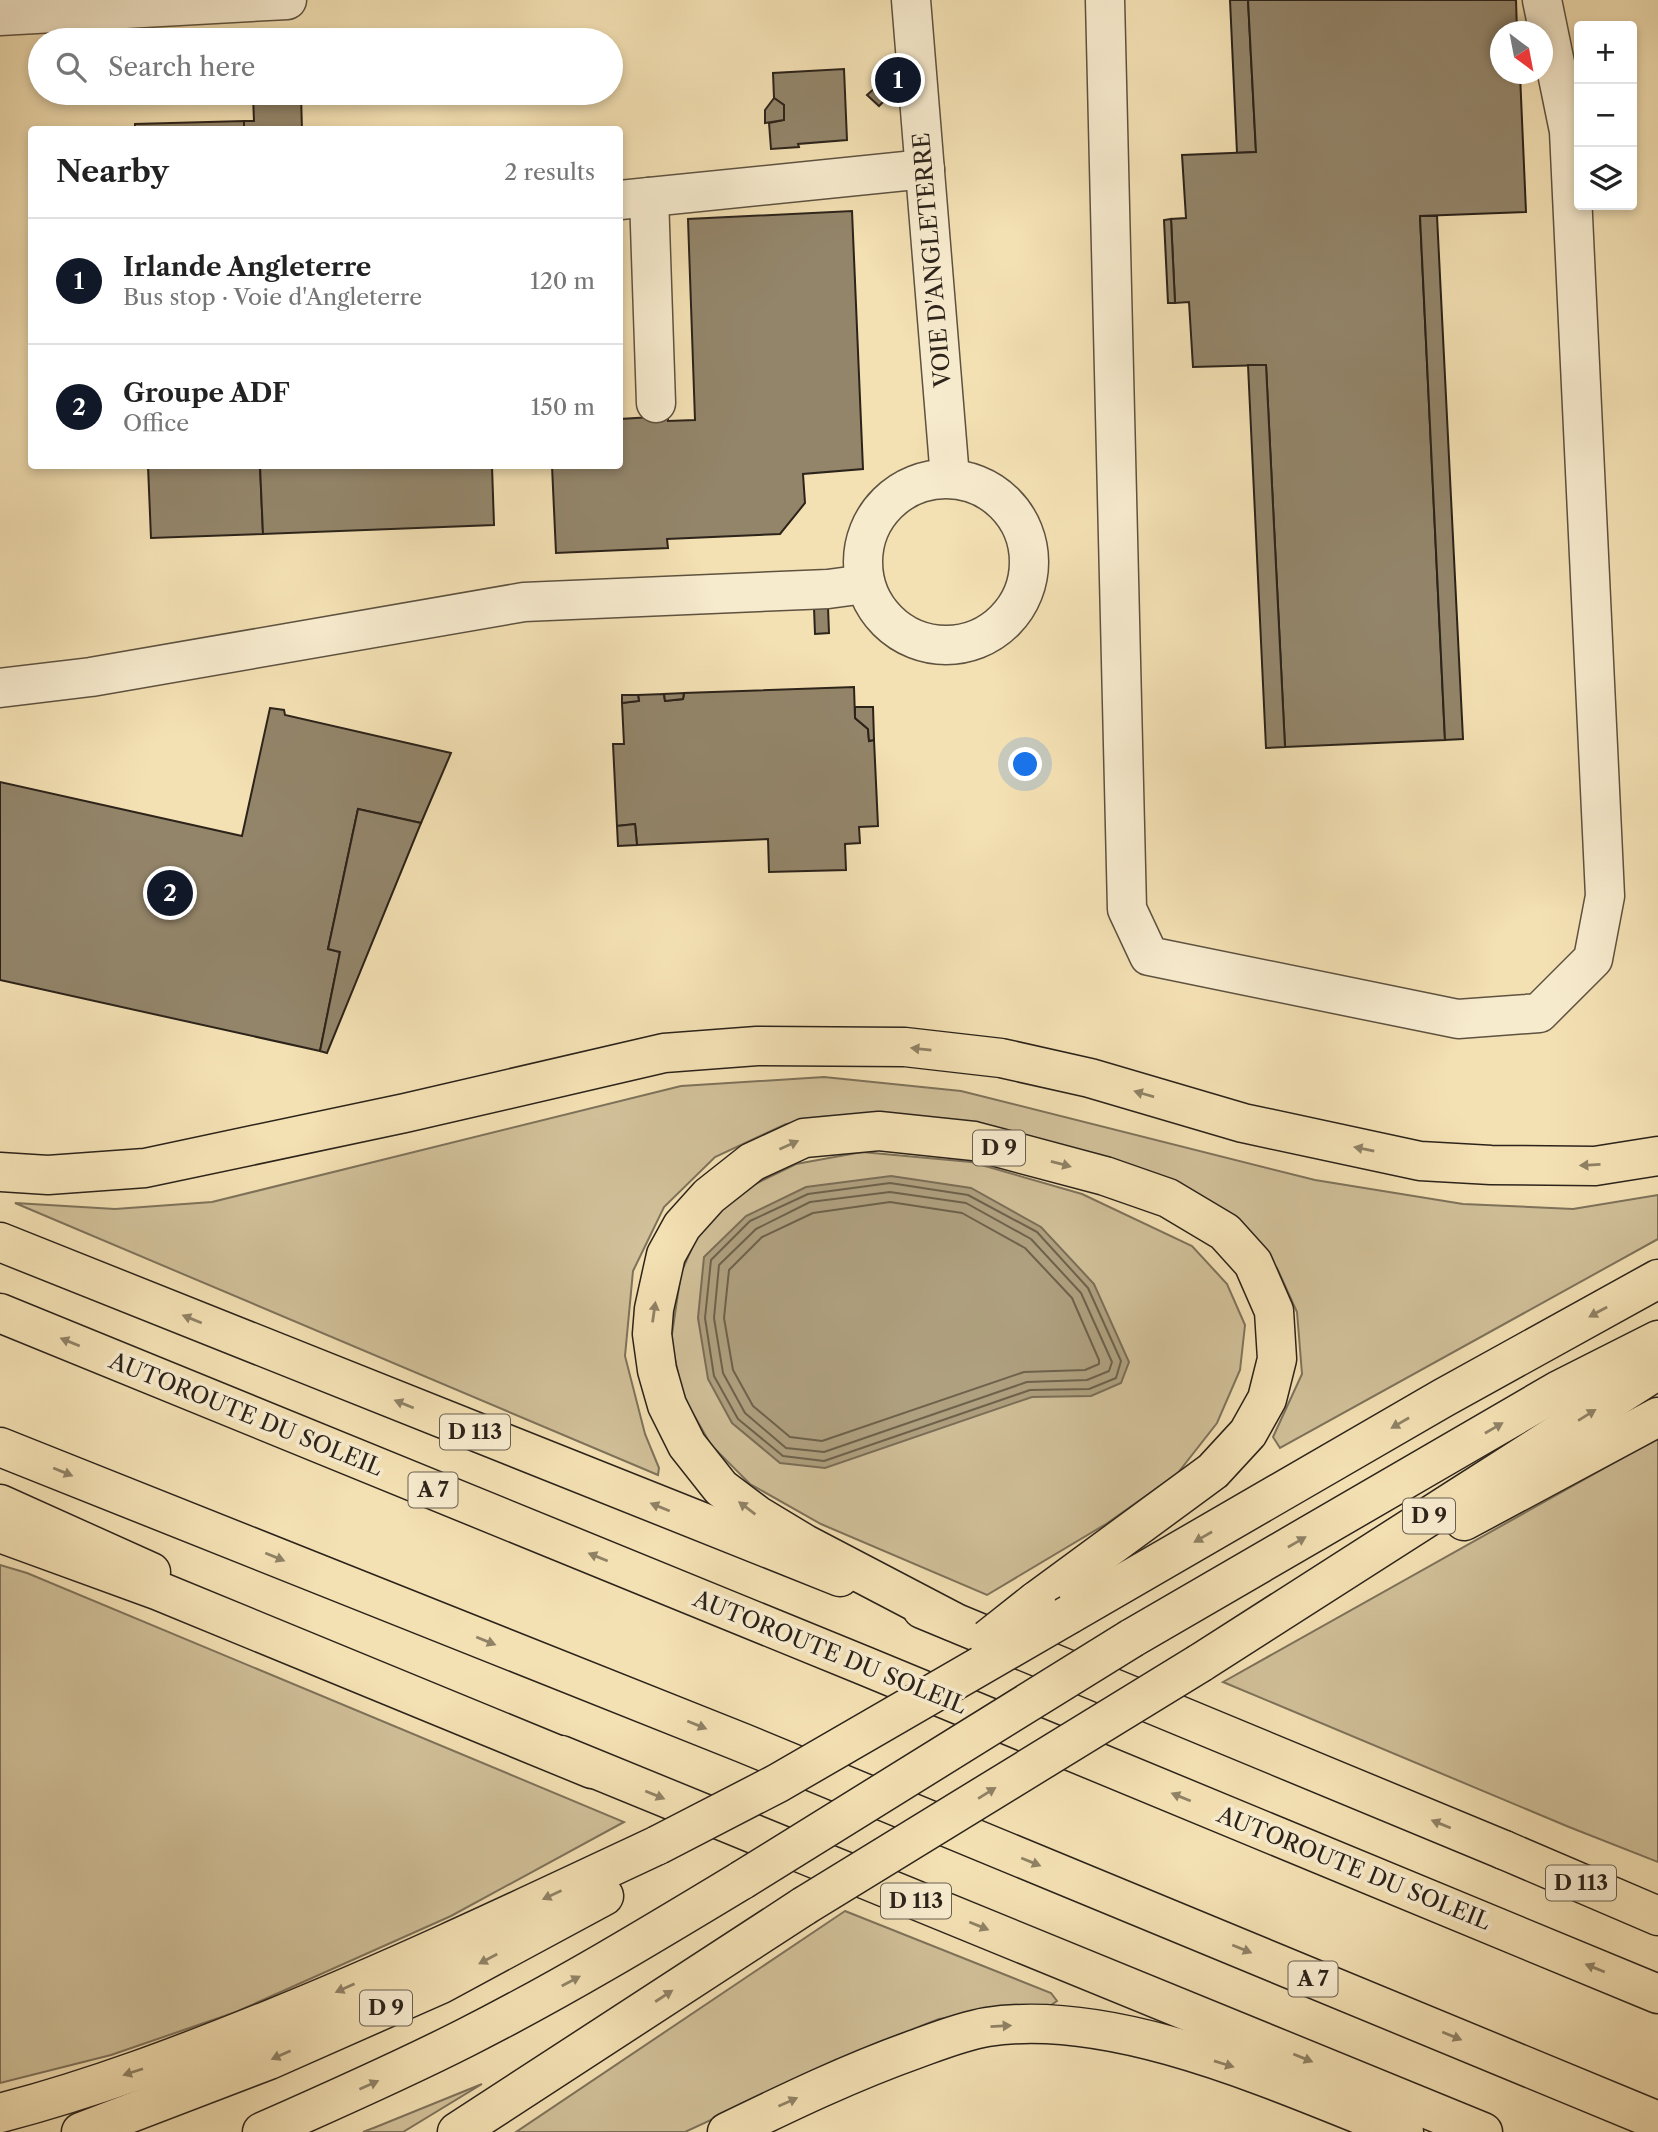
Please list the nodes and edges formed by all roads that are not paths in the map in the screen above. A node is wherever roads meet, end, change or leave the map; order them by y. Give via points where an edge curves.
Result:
1 (287, 0) edge
2 (911, 0) edge
3 (1105, 0) edge
4 (1542, 0) edge
5 (0, 16) edge
6 (925, 169) junction
7 (634, 198) edge
8 (656, 403) dead end
9 (950, 478) junction
10 (865, 584) junction
11 (0, 688) edge
12 (1658, 1156) edge
13 (0, 1172) edge
14 (0, 1242) edge
15 (1658, 1279) edge
16 (0, 1313) edge
17 (1658, 1340) edge
18 (1658, 1370) edge
19 (1658, 1417) edge
20 (0, 1447) edge
21 (0, 1504) edge
22 (0, 1533) edge
23 (1053, 1608) junction
24 (952, 1621) junction
25 (1200, 1663) junction
26 (592, 1769) junction
27 (666, 1848) junction
28 (1504, 1850) junction
29 (1658, 1889) edge
30 (1658, 1916) edge
31 (1658, 1994) edge
32 (545, 2074) junction
33 (0, 2113) edge
34 (1658, 2121) edge
35 (81, 2132) edge
36 (262, 2132) edge
37 (445, 2132) edge
38 (457, 2132) edge
39 (727, 2132) edge
40 (1404, 2132) edge
41 (1483, 2132) edge

1 - 5 street
2 - 6 street, VOIE D'ANGLETERRE
3 - 4 street via 1126,909 1149,956 1458,1019 1539,1013 1593,959 1605,896 1569,131
6 - 7 street
6 - 9 street, VOIE D'ANGLETERRE
7 - 8 street
9 - 10 street via 912,486 891,499 873,522 864,550
9 - 10 street via 984,488 1007,505 1023,529 1029,568 1022,596 1006,620 987,635 959,645 930,645 897,630 877,610
10 - 11 street via 828,590 524,602 91,677
12 -> 13 main road via 1595,1166 1420,1161 1243,1123 1090,1078 1001,1058 905,1047 757,1046 664,1053 145,1168 48,1175
24 -> 14 main road, D 113
15 -> 23 main road, D 9
31 -> 16 main road, AUTOROUTE DU SOLEIL / A 7
36 -> 17 main road, D 9, bridge via 466,2038 601,1965 1132,1638 1559,1390
25 -> 18 main road, D 9
19 - 25 main road
20 -> 34 main road, A 7 via 743,1743
21 - 26 main road, D 113
22 - 26 main road via 159,1591
24 -> 23 main road, D 9 via 805,1544 721,1488 687,1445 664,1394 652,1335 666,1255 682,1226 709,1196 752,1162 804,1138 879,1131 974,1141 1105,1176 1168,1198 1225,1232 1254,1263 1274,1311 1277,1359 1267,1399 1248,1433 1213,1471
23 - 27 main road, D 9, bridge via 882,1723
28 -> 24 main road, D 113
32 -> 25 main road, D 9, bridge via 804,1906
26 -> 41 main road, D 113
27 -> 33 main road via 200,2048
27 -> 35 main road, D 9 via 622,1886 441,1983 268,2060
28 - 29 main road via 1600,1866
28 - 30 main road, D 113
32 - 37 main road, D 9
32 - 38 main road, D 9
39 -> 40 main road via 873,2064 948,2038 986,2027 1041,2024 1155,2042 1245,2070

